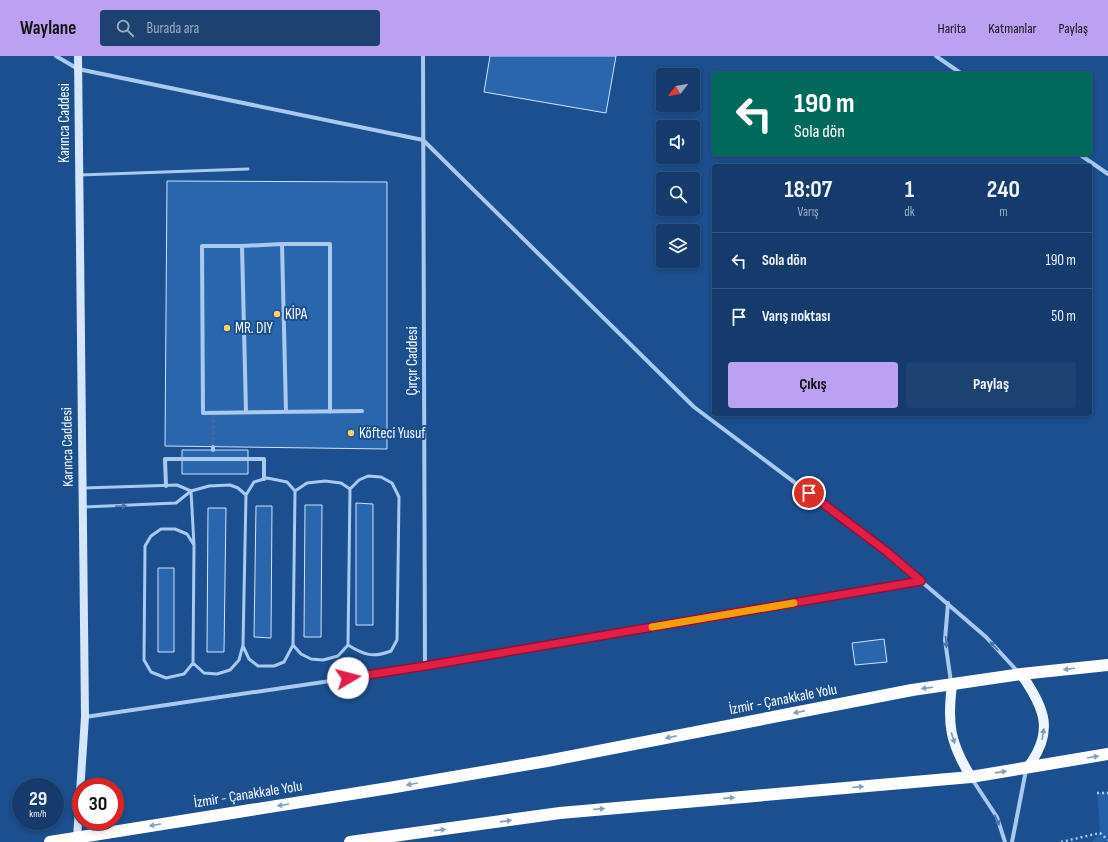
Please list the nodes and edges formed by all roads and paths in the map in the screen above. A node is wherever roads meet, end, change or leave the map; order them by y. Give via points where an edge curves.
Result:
1 (56, 56) edge
2 (78, 56) edge
3 (423, 56) edge
4 (936, 56) edge
5 (78, 69) junction
6 (959, 72) edge
7 (423, 140) junction
8 (1082, 156) edge
9 (248, 169) dead end
10 (1108, 174) edge
11 (78, 175) junction
12 (282, 244) junction
13 (242, 246) junction
14 (246, 412) junction
15 (286, 412) junction
16 (330, 412) junction
17 (362, 412) dead end
18 (264, 479) junction
19 (166, 486) junction
20 (81, 488) junction
21 (350, 489) junction
22 (191, 491) junction
23 (295, 491) junction
24 (246, 495) junction
25 (82, 507) junction
26 (194, 545) junction
27 (921, 581) junction
28 (948, 603) junction
29 (243, 645) junction
30 (293, 645) junction
31 (348, 645) junction
32 (193, 663) junction
33 (1108, 665) edge
34 (425, 666) junction
35 (1021, 674) junction
36 (952, 685) junction
37 (84, 717) junction
38 (1108, 754) edge
39 (1027, 768) junction
40 (971, 777) junction
41 (1097, 793) dead end
42 (1108, 793) edge
43 (77, 838) junction
44 (1108, 840) edge
45 (50, 842) edge
46 (350, 842) edge
47 (1005, 842) edge
48 (1012, 842) edge
49 (1061, 842) edge

1 - 5 street
2 - 5 street, Karınca Caddesi
3 - 7 street, Çırçır Caddesi
4 - 6 street
5 - 7 street
5 - 11 street, Karınca Caddesi
7 - 27 street via 694,407 886,551
7 - 34 street, Çırçır Caddesi
8 - 10 street
9 - 11 lane
11 - 20 street, Karınca Caddesi
12 - 13 street
12 - 15 street
12 - 16 street via 330,244
13 - 14 street
13 - 14 street via 202,246 203,413
14 - 15 street
15 - 16 street
16 - 17 street
18 - 19 street via 264,459 165,459
18 - 23 lane via 287,482
18 - 24 lane via 254,482
19 - 20 lane
19 - 22 lane via 177,485
20 - 25 street, Karınca Caddesi
21 - 23 lane via 341,483 325,481 307,483
21 - 31 lane
21 - 31 lane via 368,476 381,477 392,483 399,497 397,640 391,651 380,656 359,652
22 - 24 lane via 230,484
25 -> 22 lane via 176,503
22 - 26 lane
23 - 30 lane
24 - 29 lane
25 - 37 street, Karınca Caddesi
26 - 32 lane
26 - 32 lane via 187,534 175,528 161,529 151,536 145,546 144,660 151,672 166,678 184,674
27 - 28 street
27 - 34 street
35 -> 28 street via 986,637
28 -> 36 street via 945,640
29 - 30 lane via 249,659 258,666 274,666 284,662
29 - 32 lane via 239,660 230,670 218,674 204,673
30 - 31 lane via 301,654 311,659 323,660 338,656
33 -> 35 highway, İzmir - Çanakkale Yolu
34 - 37 street
35 - 36 highway, İzmir - Çanakkale Yolu
39 -> 35 main road via 1039,749 1044,723 1042,710
36 -> 40 main road via 950,730
36 -> 43 highway, İzmir - Çanakkale Yolu via 912,690 547,761
37 - 43 street, Karınca Caddesi
39 -> 38 highway
40 -> 39 highway
39 - 48 street
46 -> 40 highway via 560,813
40 -> 47 street via 997,817
41 - 42 path
43 - 45 highway, İzmir - Çanakkale Yolu
44 - 49 path via 1100,833

